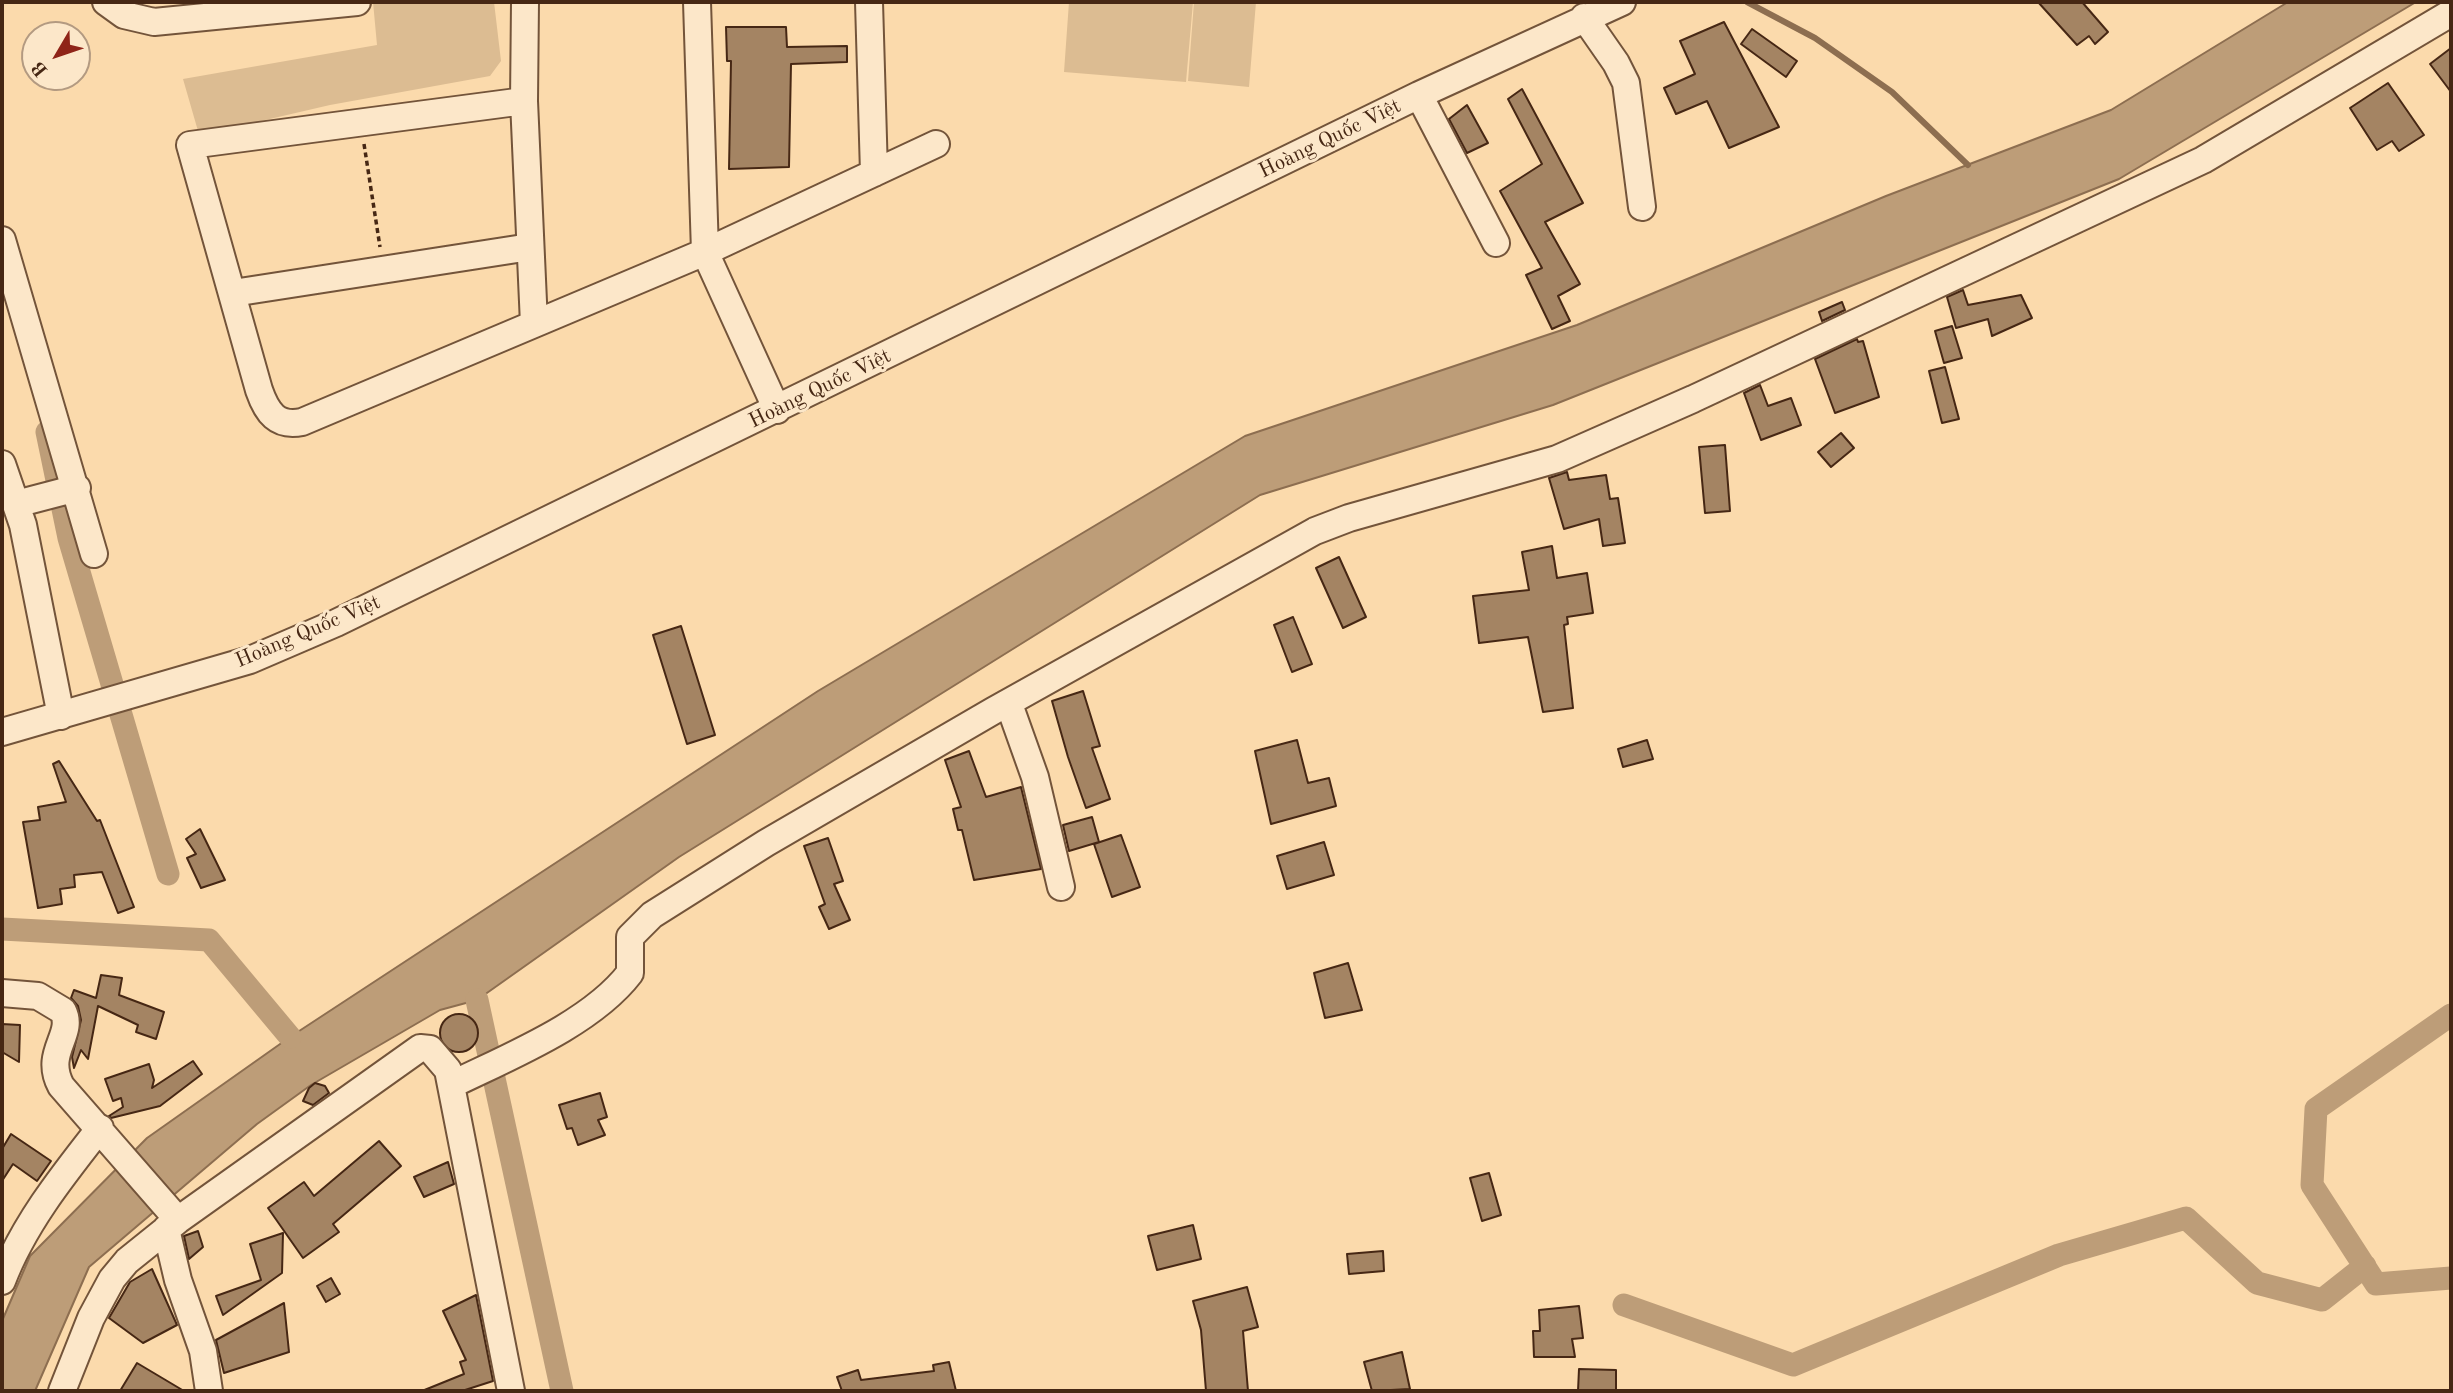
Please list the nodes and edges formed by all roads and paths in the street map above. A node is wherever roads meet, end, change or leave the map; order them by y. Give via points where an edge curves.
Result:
1 (106, 2) edge
2 (357, 2) edge
3 (525, 2) edge
4 (697, 2) edge
5 (869, 2) edge
6 (1622, 2) edge
7 (2451, 13) edge
8 (1584, 17) junction
9 (1419, 96) junction
10 (524, 101) junction
11 (363, 138) dead end
12 (936, 144) dead end
13 (874, 173) junction
14 (1642, 207) dead end
15 (2, 240) edge
16 (1496, 243) dead end
17 (530, 247) junction
18 (381, 252) dead end
19 (705, 252) junction
20 (233, 293) junction
21 (534, 324) junction
22 (777, 410) junction
23 (2, 464) edge
24 (72, 489) junction
25 (19, 503) junction
26 (94, 554) dead end
27 (1009, 704) junction
28 (68, 714) junction
29 (2, 732) edge
30 (1060, 887) dead end
31 (2, 993) edge
32 (451, 1085) junction
33 (104, 1133) junction
34 (171, 1219) junction
35 (2, 1281) edge
36 (62, 1391) edge
37 (209, 1391) edge
38 (511, 1391) edge

1 - 2 street via 124,15 154,22
3 - 10 street
4 - 19 street
5 - 13 street
6 - 8 street, Hoàng Quốc Việt
7 - 27 street via 2203,160 1579,451 1315,531
8 - 9 street, Hoàng Quốc Việt
8 - 14 street via 1626,83
9 - 16 street
9 - 22 street, Hoàng Quốc Việt
10 - 17 street
10 - 20 street via 190,145
11 - 18 path
12 - 13 street
13 - 19 street
15 - 24 street
17 - 20 street
17 - 21 street
19 - 21 street
19 - 22 street
20 - 21 street via 266,410 289,425
22 - 28 street, Hoàng Quốc Việt via 250,660
23 - 25 street
24 - 25 street
24 - 26 street
25 - 28 street
27 - 30 street via 1035,777
27 - 32 street via 652,915 630,937 626,977 566,1026
28 - 29 street, Hoàng Quốc Việt
31 - 33 street via 38,996 63,1011 66,1025 55,1056 56,1076
32 - 34 street via 448,1070 430,1049 412,1051 338,1108
32 - 38 street
33 - 34 street
33 - 35 street via 49,1198
34 - 36 street via 112,1279
34 - 37 street via 178,1280 203,1351

